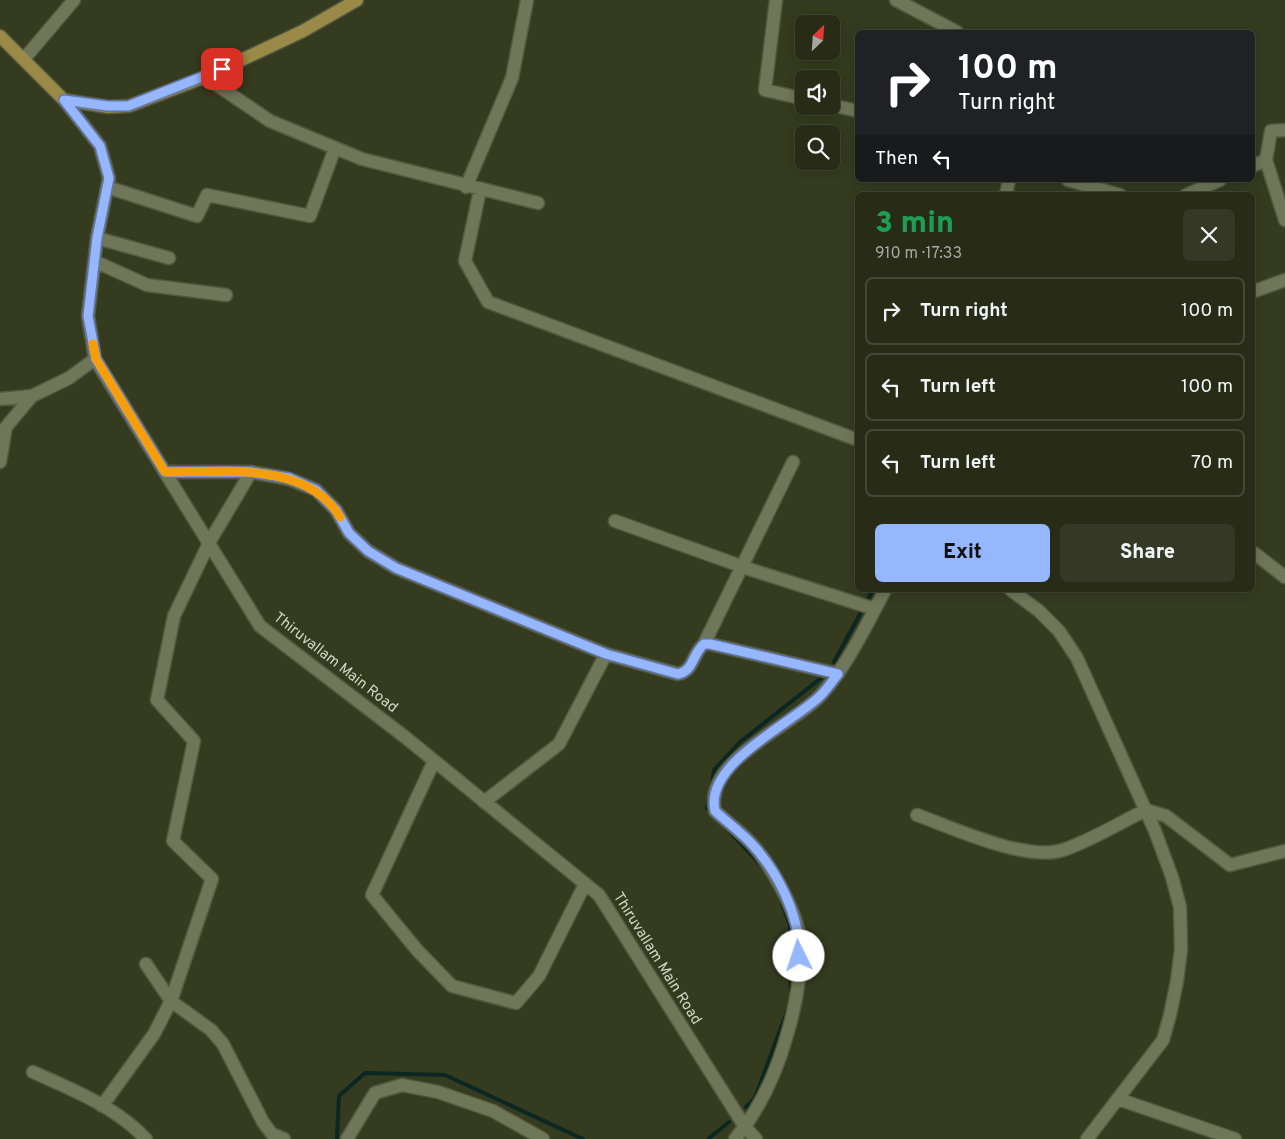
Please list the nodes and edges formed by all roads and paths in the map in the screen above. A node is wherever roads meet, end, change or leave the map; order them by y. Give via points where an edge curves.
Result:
1 (74, 0) edge
2 (357, 0) edge
3 (527, 0) edge
4 (776, 0) edge
5 (896, 0) edge
6 (950, 30) edge
7 (0, 36) edge
8 (24, 59) junction
9 (205, 77) junction
10 (795, 97) edge
11 (64, 100) junction
12 (840, 107) edge
13 (855, 110) edge
14 (1285, 130) edge
15 (334, 148) junction
16 (1266, 160) junction
17 (1255, 165) edge
18 (1075, 182) edge
19 (1215, 182) edge
20 (107, 187) junction
21 (466, 187) junction
22 (480, 190) junction
23 (1110, 192) edge
24 (1193, 192) edge
25 (538, 203) dead end
26 (1285, 220) edge
27 (97, 238) junction
28 (169, 258) dead end
29 (94, 261) junction
30 (1285, 280) edge
31 (1255, 291) edge
32 (226, 295) dead end
33 (96, 359) junction
34 (32, 396) junction
35 (0, 399) edge
36 (855, 439) edge
37 (0, 462) edge
38 (793, 462) dead end
39 (165, 472) junction
40 (251, 472) junction
41 (615, 521) dead end
42 (210, 541) junction
43 (1255, 554) edge
44 (740, 566) junction
45 (1285, 577) edge
46 (884, 592) edge
47 (1013, 592) edge
48 (875, 609) junction
49 (704, 644) junction
50 (606, 654) junction
51 (838, 674) junction
52 (434, 761) junction
53 (484, 802) junction
54 (1146, 810) junction
55 (917, 815) dead end
56 (1285, 851) edge
57 (585, 884) junction
58 (146, 964) dead end
59 (171, 1001) junction
60 (33, 1072) dead end
61 (1118, 1099) junction
62 (102, 1106) junction
63 (745, 1127) junction
64 (146, 1139) edge
65 (284, 1139) edge
66 (348, 1139) edge
67 (543, 1139) edge
68 (735, 1139) edge
69 (756, 1139) edge
70 (1087, 1139) edge
71 (1235, 1139) edge

1 - 8 street
2 - 9 main road via 303,31
3 - 21 street via 512,78
4 - 10 street via 765,90
5 - 6 street
7 - 8 main road, Thiruvallam Main Road
8 - 11 main road, Thiruvallam Main Road
9 - 11 main road via 128,106
9 - 15 street via 270,121
11 - 20 street, Thiruvallam Main Road via 100,146 109,178
12 - 13 street
14 - 16 street via 1271,131
15 - 20 street via 310,216 207,195 197,216
15 - 21 street via 362,159
16 - 17 street
16 - 26 street
18 - 23 street
19 - 24 street
20 - 27 street, Thiruvallam Main Road
21 - 22 street
22 - 25 street
22 - 36 street via 465,261 488,302
27 - 28 street
27 - 29 street, Thiruvallam Main Road
29 - 32 street via 147,286
29 - 33 street, Thiruvallam Main Road via 88,316
30 - 31 street
33 - 34 street via 70,378
33 - 39 street, Thiruvallam Main Road
34 - 35 street
34 - 37 street via 6,427
38 - 44 street
39 - 40 street
39 - 42 street, Thiruvallam Main Road
40 - 42 street
40 - 50 street via 289,478 316,490 336,510 349,533 368,551 396,568
41 - 44 street
42 - 52 street, Thiruvallam Main Road via 260,626
42 - 59 street via 174,616 157,700 194,741 173,841 212,879
43 - 45 street
44 - 48 street
44 - 49 street
46 - 48 street
47 - 54 street via 1060,631 1077,658
48 - 51 street
49 - 50 street via 690,668 678,674
49 - 51 street
50 - 53 street via 559,744
51 - 63 street via 820,697 734,760 719,780 713,804 715,811 750,841 765,860 788,903 800,940 797,1000 786,1039 771,1084
52 - 53 street, Thiruvallam Main Road
52 - 57 street via 372,895 417,950 452,986 516,1003 539,976
53 - 57 street, Thiruvallam Main Road
54 - 55 street via 1062,850 1039,852 1009,848
54 - 56 street via 1166,816 1230,865
54 - 61 street via 1180,907 1181,949 1170,1015 1162,1040
57 - 63 street, Thiruvallam Main Road via 599,895
58 - 59 street
59 - 62 street via 154,1034
59 - 65 street via 211,1030 223,1044 263,1122 272,1134
60 - 62 street
61 - 70 street
61 - 71 street
62 - 64 street
63 - 68 street
63 - 69 street, Thiruvallam Main Road
66 - 67 street via 375,1094 402,1085 438,1092 493,1110

